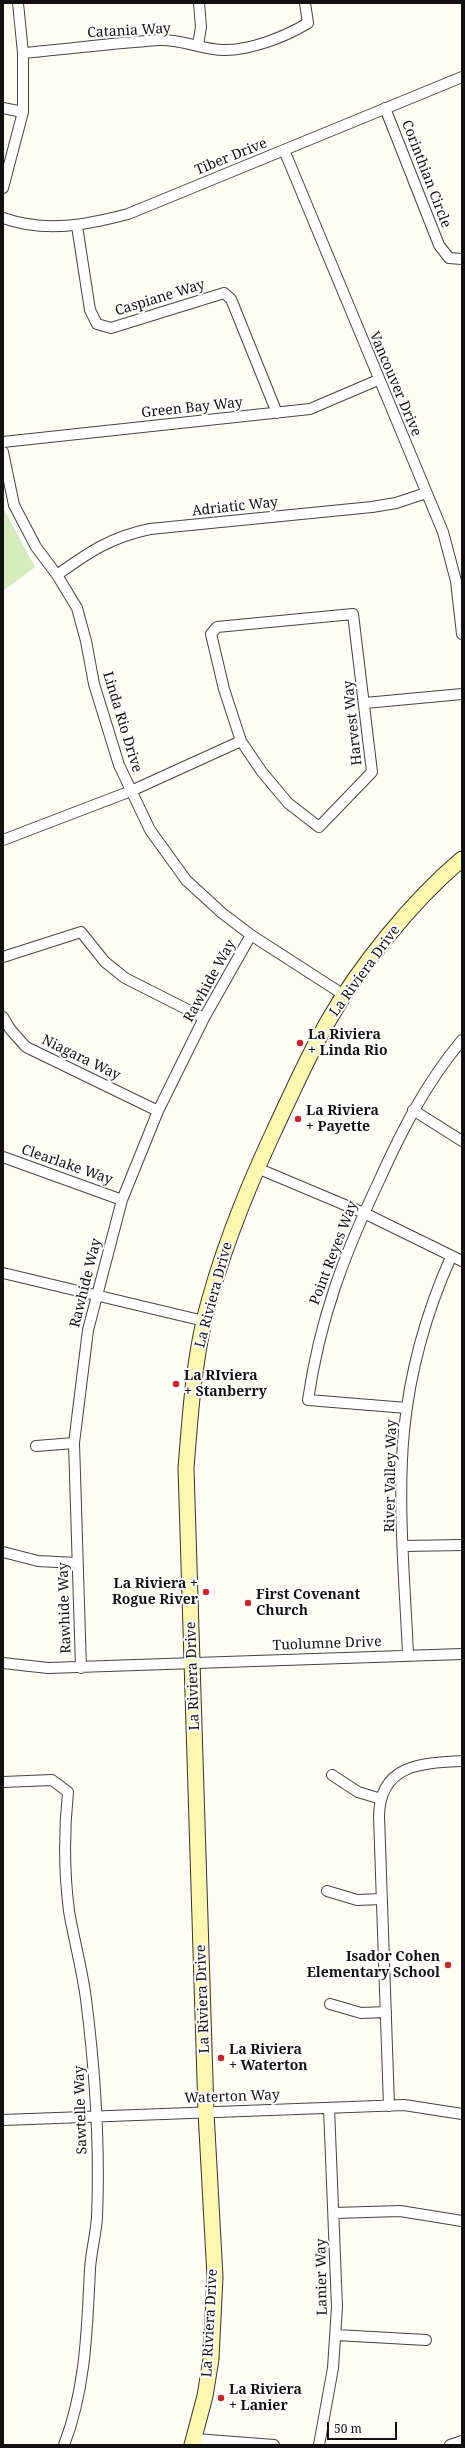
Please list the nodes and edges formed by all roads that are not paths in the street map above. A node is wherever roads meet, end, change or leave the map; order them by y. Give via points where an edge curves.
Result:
1 (18, 3) edge
2 (199, 3) edge
3 (305, 3) edge
4 (198, 45) junction
5 (23, 53) junction
6 (462, 77) edge
7 (3, 108) edge
8 (385, 108) junction
9 (23, 112) junction
10 (284, 150) junction
11 (3, 188) edge
12 (3, 218) edge
13 (77, 226) junction
14 (462, 259) edge
15 (378, 380) junction
16 (277, 413) junction
17 (3, 442) edge
18 (3, 452) edge
19 (426, 493) junction
20 (57, 575) junction
21 (462, 634) edge
22 (462, 694) edge
23 (365, 703) junction
24 (242, 741) junction
25 (131, 791) junction
26 (3, 840) edge
27 (462, 860) edge
28 (251, 935) junction
29 (3, 957) edge
30 (344, 995) junction
31 (3, 1017) edge
32 (204, 1018) junction
33 (462, 1040) edge
34 (413, 1110) junction
35 (158, 1111) junction
36 (462, 1141) edge
37 (3, 1157) edge
38 (257, 1168) junction
39 (122, 1200) junction
40 (364, 1213) junction
41 (451, 1257) junction
42 (462, 1261) edge
43 (3, 1273) edge
44 (97, 1295) junction
45 (204, 1321) junction
46 (407, 1408) junction
47 (74, 1443) junction
48 (36, 1446) dead end
49 (462, 1545) edge
50 (404, 1546) junction
51 (3, 1552) edge
52 (77, 1563) junction
53 (462, 1654) edge
54 (408, 1655) junction
55 (192, 1662) junction
56 (3, 1663) edge
57 (81, 1668) junction
58 (462, 1761) edge
59 (332, 1775) dead end
60 (3, 1782) edge
61 (381, 1799) junction
62 (327, 1891) dead end
63 (382, 1899) junction
64 (330, 2004) dead end
65 (386, 2012) junction
66 (389, 2106) junction
67 (329, 2108) junction
68 (206, 2112) junction
69 (462, 2114) edge
70 (95, 2116) junction
71 (3, 2120) edge
72 (334, 2213) junction
73 (462, 2222) edge
74 (336, 2335) junction
75 (426, 2340) dead end
76 (462, 2441) edge
77 (194, 2442) edge
78 (64, 2445) edge
79 (274, 2445) edge
80 (319, 2445) edge
81 (450, 2445) edge

1 - 5 street
2 - 4 street via 201,28
3 - 4 street, Catania Way via 308,22 297,29 238,49 221,50
4 - 5 street, Catania Way via 161,40
5 - 9 street
6 - 8 street, Tiber Drive
7 - 9 street
8 - 10 street, Tiber Drive
8 - 14 street, Corinthian Circle via 439,245 449,258
9 - 11 street
10 - 13 street, Tiber Drive via 135,211
10 - 15 street, Vancouver Drive
12 - 13 street, Tiber Drive via 16,223 51,227
13 - 16 street, Caspiane Way via 90,310 97,324 111,328 224,293 231,299
15 - 16 street, Green Bay Way via 310,409
15 - 19 street, Vancouver Drive
16 - 17 street, Green Bay Way
18 - 20 street, Linda Rio Drive via 14,505 36,547
19 - 20 street, Adriatic Way via 396,503 372,507 130,533 103,544
19 - 21 street, Vancouver Drive via 443,532 456,581
20 - 25 street, Linda Rio Drive via 77,608 94,684 119,765
22 - 23 street
23 - 24 street, Harvest Way via 372,772 319,827 288,802 262,772
23 - 24 street, Harvest Way via 353,614 217,627 211,634 216,660
24 - 25 street
25 - 26 street
25 - 28 street, Linda Rio Drive via 150,830 186,880
27 - 30 street, La Riviera Drive via 444,874 394,930
28 - 30 street, Linda Rio Drive
28 - 32 street, Rawhide Way
29 - 32 street via 81,932 105,962 125,978
30 - 38 street, La Riviera Drive via 298,1080
31 - 35 street, Niagara Way via 10,1030 26,1047
32 - 35 street, Rawhide Way
33 - 34 street, Point Reyes Way via 430,1082
34 - 36 street
34 - 40 street, Point Reyes Way
35 - 39 street, Rawhide Way
37 - 39 street, Clearlake Way
38 - 40 street
38 - 45 street, La Riviera Drive via 221,1259
39 - 44 street, Rawhide Way
40 - 41 street
40 - 46 street, Point Reyes Way via 330,1296 313,1365 308,1400
41 - 42 street
41 - 46 street, River Valley Way via 419,1344
43 - 44 street
44 - 45 street
44 - 47 street, Rawhide Way via 88,1330
45 - 55 street, La Riviera Drive via 191,1400 186,1468
46 - 50 street, River Valley Way via 402,1469
47 - 48 street
47 - 52 street, Rawhide Way
49 - 50 street
50 - 54 street, River Valley Way
51 - 52 street via 38,1561
52 - 57 street, Rawhide Way
53 - 54 street, Tuolumne Drive
54 - 55 street, Tuolumne Drive
55 - 57 street, Tuolumne Drive
55 - 68 street, La Riviera Drive
56 - 57 street, Tuolumne Drive via 48,1668
58 - 61 street via 421,1763 408,1768 391,1781
59 - 61 street via 358,1792
60 - 70 street, Sawtelle Way via 52,1780 68,1792 65,1857 69,1910 86,1996 93,2053
61 - 63 street via 379,1816
62 - 63 street via 357,1900
63 - 65 street
64 - 65 street via 361,2013
65 - 66 street
66 - 67 street, Waterton Way
66 - 69 street, Waterton Way via 419,2106
67 - 68 street, Waterton Way
67 - 72 street, Lanier Way
68 - 70 street, Waterton Way
68 - 77 street, La Riviera Drive via 215,2277 214,2322 211,2359
70 - 71 street, Waterton Way
70 - 78 street, Sawtelle Way via 97,2219 90,2268 89,2320 83,2375 73,2422
72 - 73 street via 400,2211
72 - 74 street, Lanier Way
74 - 75 street
74 - 80 street, Lanier Way via 327,2408
76 - 81 street
77 - 79 street

